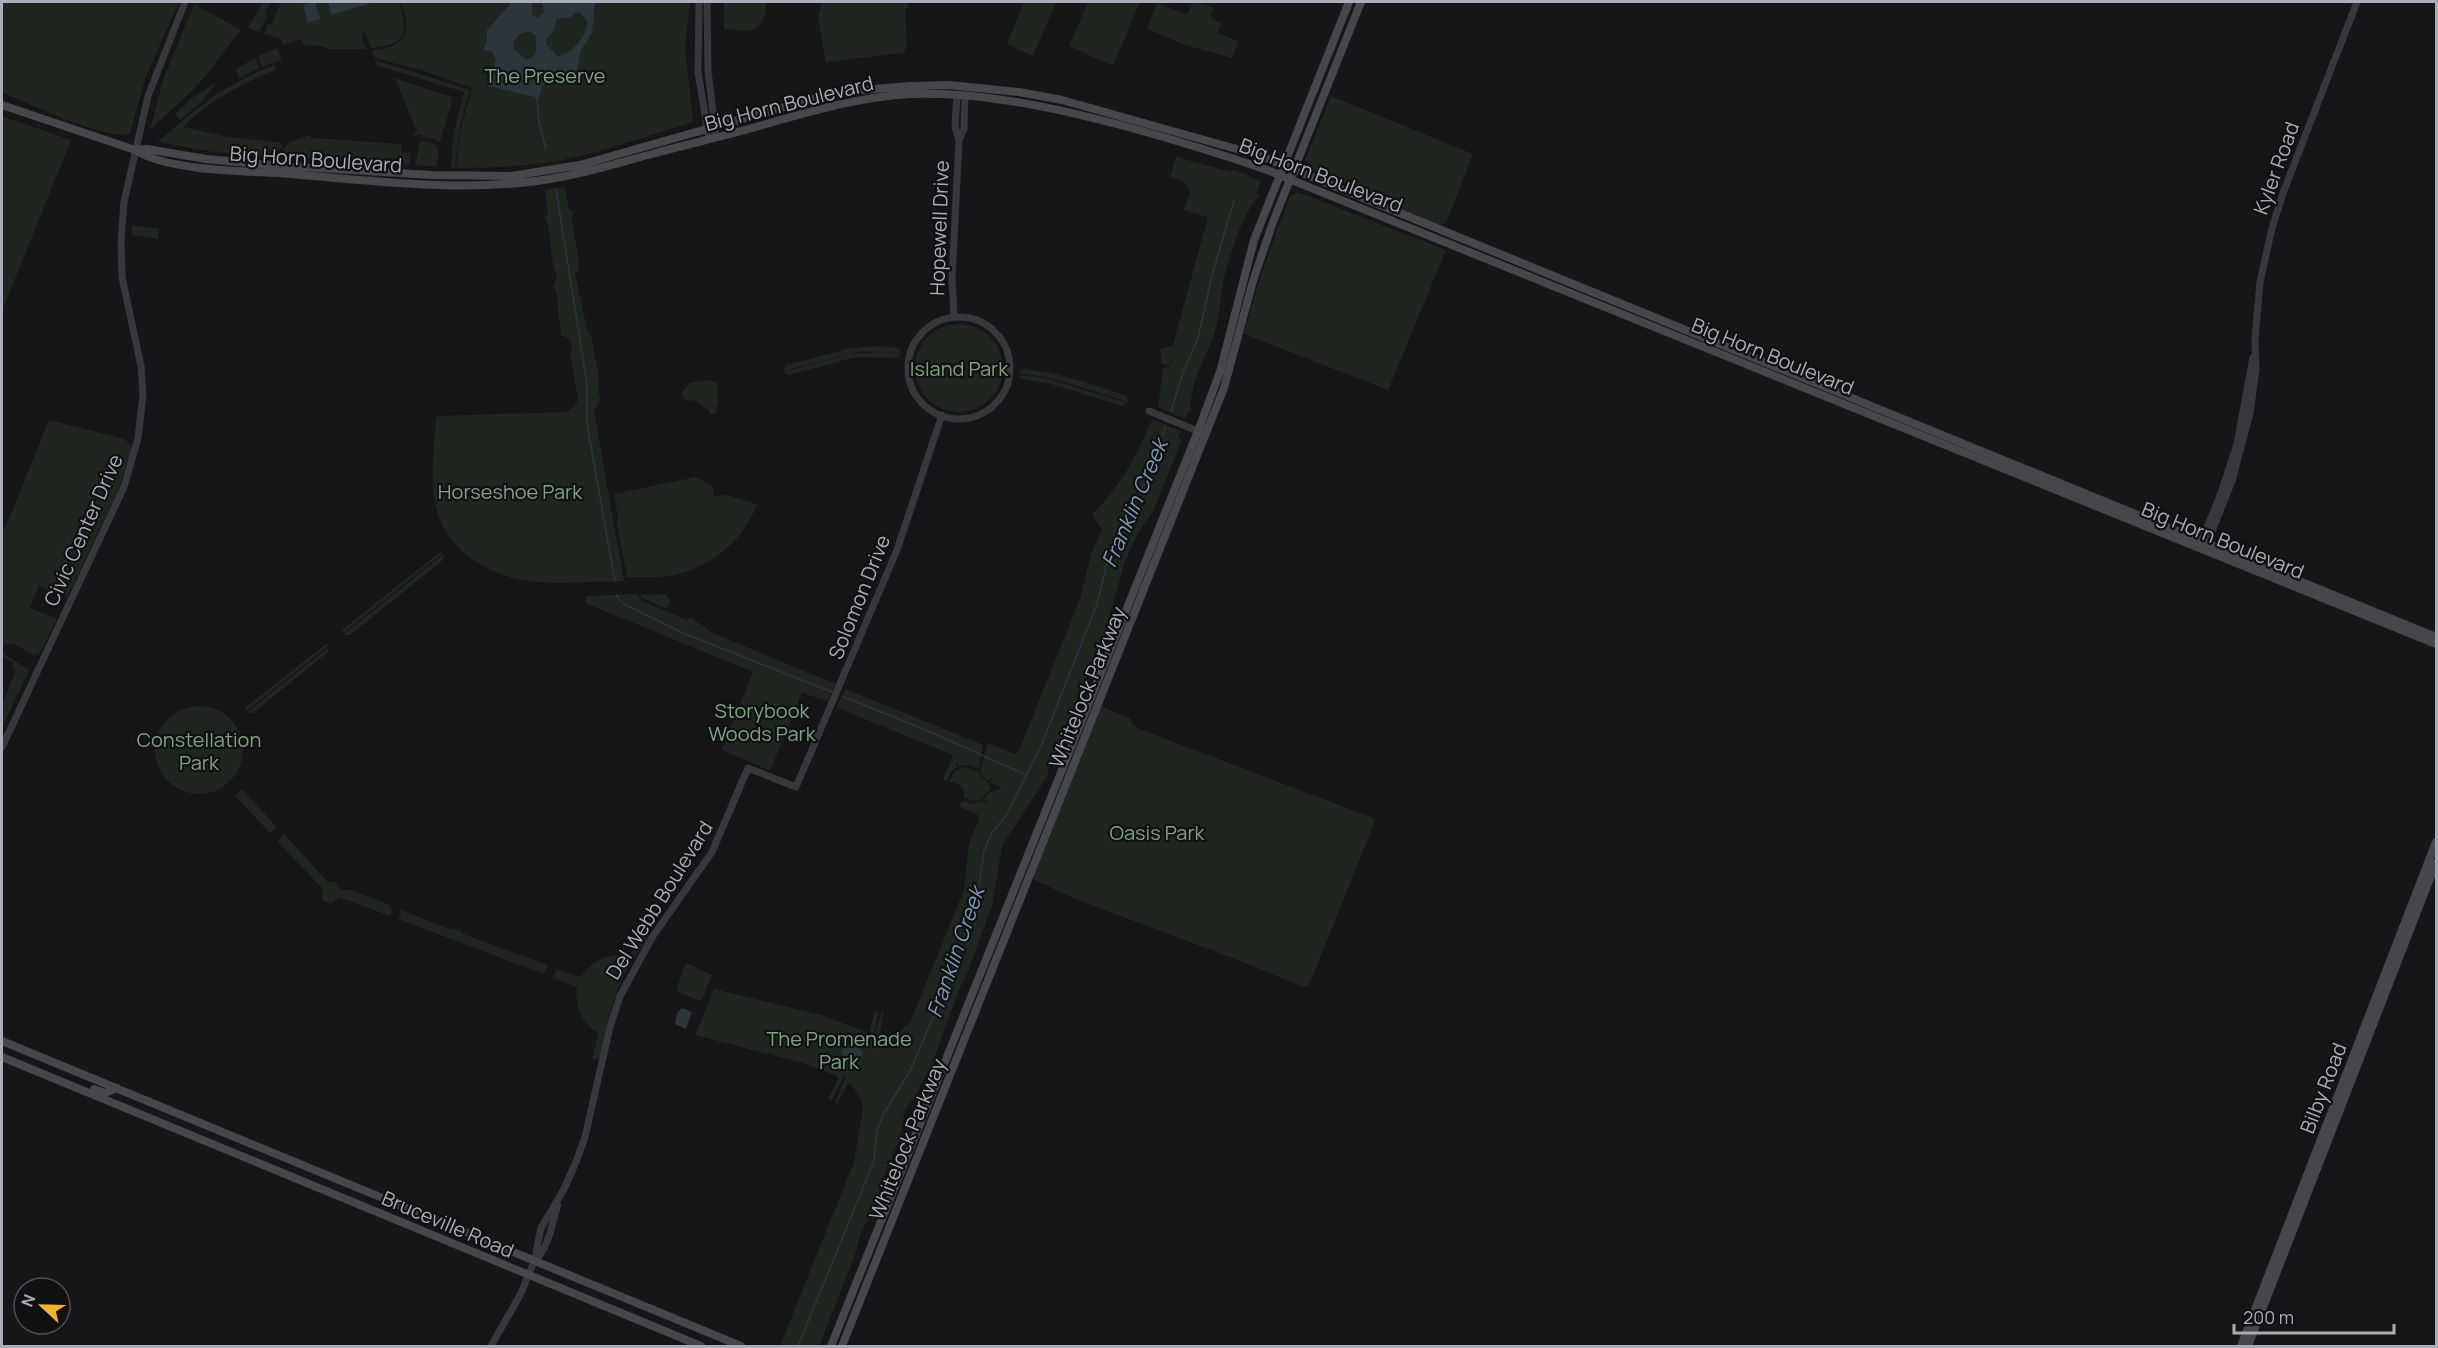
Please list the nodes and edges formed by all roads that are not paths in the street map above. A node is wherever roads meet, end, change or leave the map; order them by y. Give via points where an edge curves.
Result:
1 (185, 2) edge
2 (699, 2) edge
3 (707, 2) edge
4 (1349, 2) edge
5 (1359, 2) edge
6 (2357, 2) edge
7 (961, 95) junction
8 (2, 105) edge
9 (710, 129) junction
10 (712, 138) junction
11 (135, 150) junction
12 (1283, 165) junction
13 (1294, 169) junction
14 (1279, 175) junction
15 (1290, 179) junction
16 (954, 316) junction
17 (1149, 411) dead end
18 (942, 415) junction
19 (1201, 433) junction
20 (2203, 546) junction
21 (2436, 636) edge
22 (2436, 644) edge
23 (2, 747) edge
24 (748, 768) joint
25 (2436, 842) edge
26 (2436, 863) edge
27 (982, 983) junction
28 (2, 1041) edge
29 (2, 1057) edge
30 (58, 1080) junction
31 (117, 1088) junction
32 (182, 1131) junction
33 (240, 1138) junction
34 (564, 1189) junction
35 (878, 1229) junction
36 (887, 1232) junction
37 (534, 1262) junction
38 (528, 1276) junction
39 (491, 1347) edge
40 (701, 1347) edge
41 (741, 1347) edge
42 (831, 1347) edge
43 (842, 1347) edge
44 (2241, 1347) edge
45 (2248, 1347) edge

1 - 11 street, Civic Center Drive via 152,82
2 - 9 street via 698,72
3 - 9 street
4 - 12 main road, Whitelock Parkway
5 - 13 main road, Whitelock Parkway
6 - 20 street, Kyler Road via 2272,228 2260,282 2255,352 2234,453
7 - 10 main road, Big Horn Boulevard via 899,95 853,101
7 - 14 main road, Big Horn Boulevard via 1019,100 1058,109 1208,150
7 - 16 street, Hopewell Drive via 955,127 958,140
8 - 11 main road, Big Horn Boulevard
9 - 10 street
9 - 11 main road, Big Horn Boulevard via 580,165 503,176 271,165
9 - 12 main road, Big Horn Boulevard via 823,96 949,85 1062,100 1236,148
10 - 11 main road, Big Horn Boulevard via 581,173 488,185 229,170 146,158
11 - 23 street, Civic Center Drive via 121,241 122,277 142,378 142,412 133,461
12 - 13 main road, Big Horn Boulevard
12 - 14 main road, Whitelock Parkway
13 - 15 main road, Whitelock Parkway
13 - 20 main road, Big Horn Boulevard
14 - 15 main road, Big Horn Boulevard
14 - 19 main road, Whitelock Parkway via 1254,240
15 - 19 main road, Whitelock Parkway via 1253,281 1224,388
15 - 20 main road, Big Horn Boulevard
16 - 18 street via 923,332 908,363 916,395
16 - 18 street via 975,319 994,331 1005,346 1010,373 1001,397 983,412 963,418
17 - 19 street
18 - 24 street, Solomon Drive via 897,550 796,787
19 - 27 main road, Whitelock Parkway
20 - 21 main road, Big Horn Boulevard
20 - 22 main road, Big Horn Boulevard
24 - 34 street, Del Webb Boulevard via 712,852 653,936 620,996 583,1143
25 - 44 main road, Bilby Road
26 - 45 main road, Bilby Road
27 - 35 main road, Whitelock Parkway
27 - 36 main road, Whitelock Parkway
28 - 31 main road, Bruceville Road
29 - 30 main road, Bruceville Road
30 - 31 main road, Bruceville Road via 105,1093
30 - 32 main road, Bruceville Road
31 - 33 main road, Bruceville Road
32 - 33 main road, Bruceville Road via 229,1145
32 - 38 main road, Bruceville Road
33 - 37 main road, Bruceville Road
34 - 37 street, Del Webb Boulevard via 541,1228
34 - 37 street, Del Webb Boulevard via 552,1232
35 - 36 street
35 - 42 main road, Whitelock Parkway
36 - 43 main road, Whitelock Parkway
37 - 38 street, Del Webb Boulevard
37 - 41 main road, Bruceville Road
38 - 39 street, Del Webb Boulevard
38 - 40 main road, Bruceville Road

